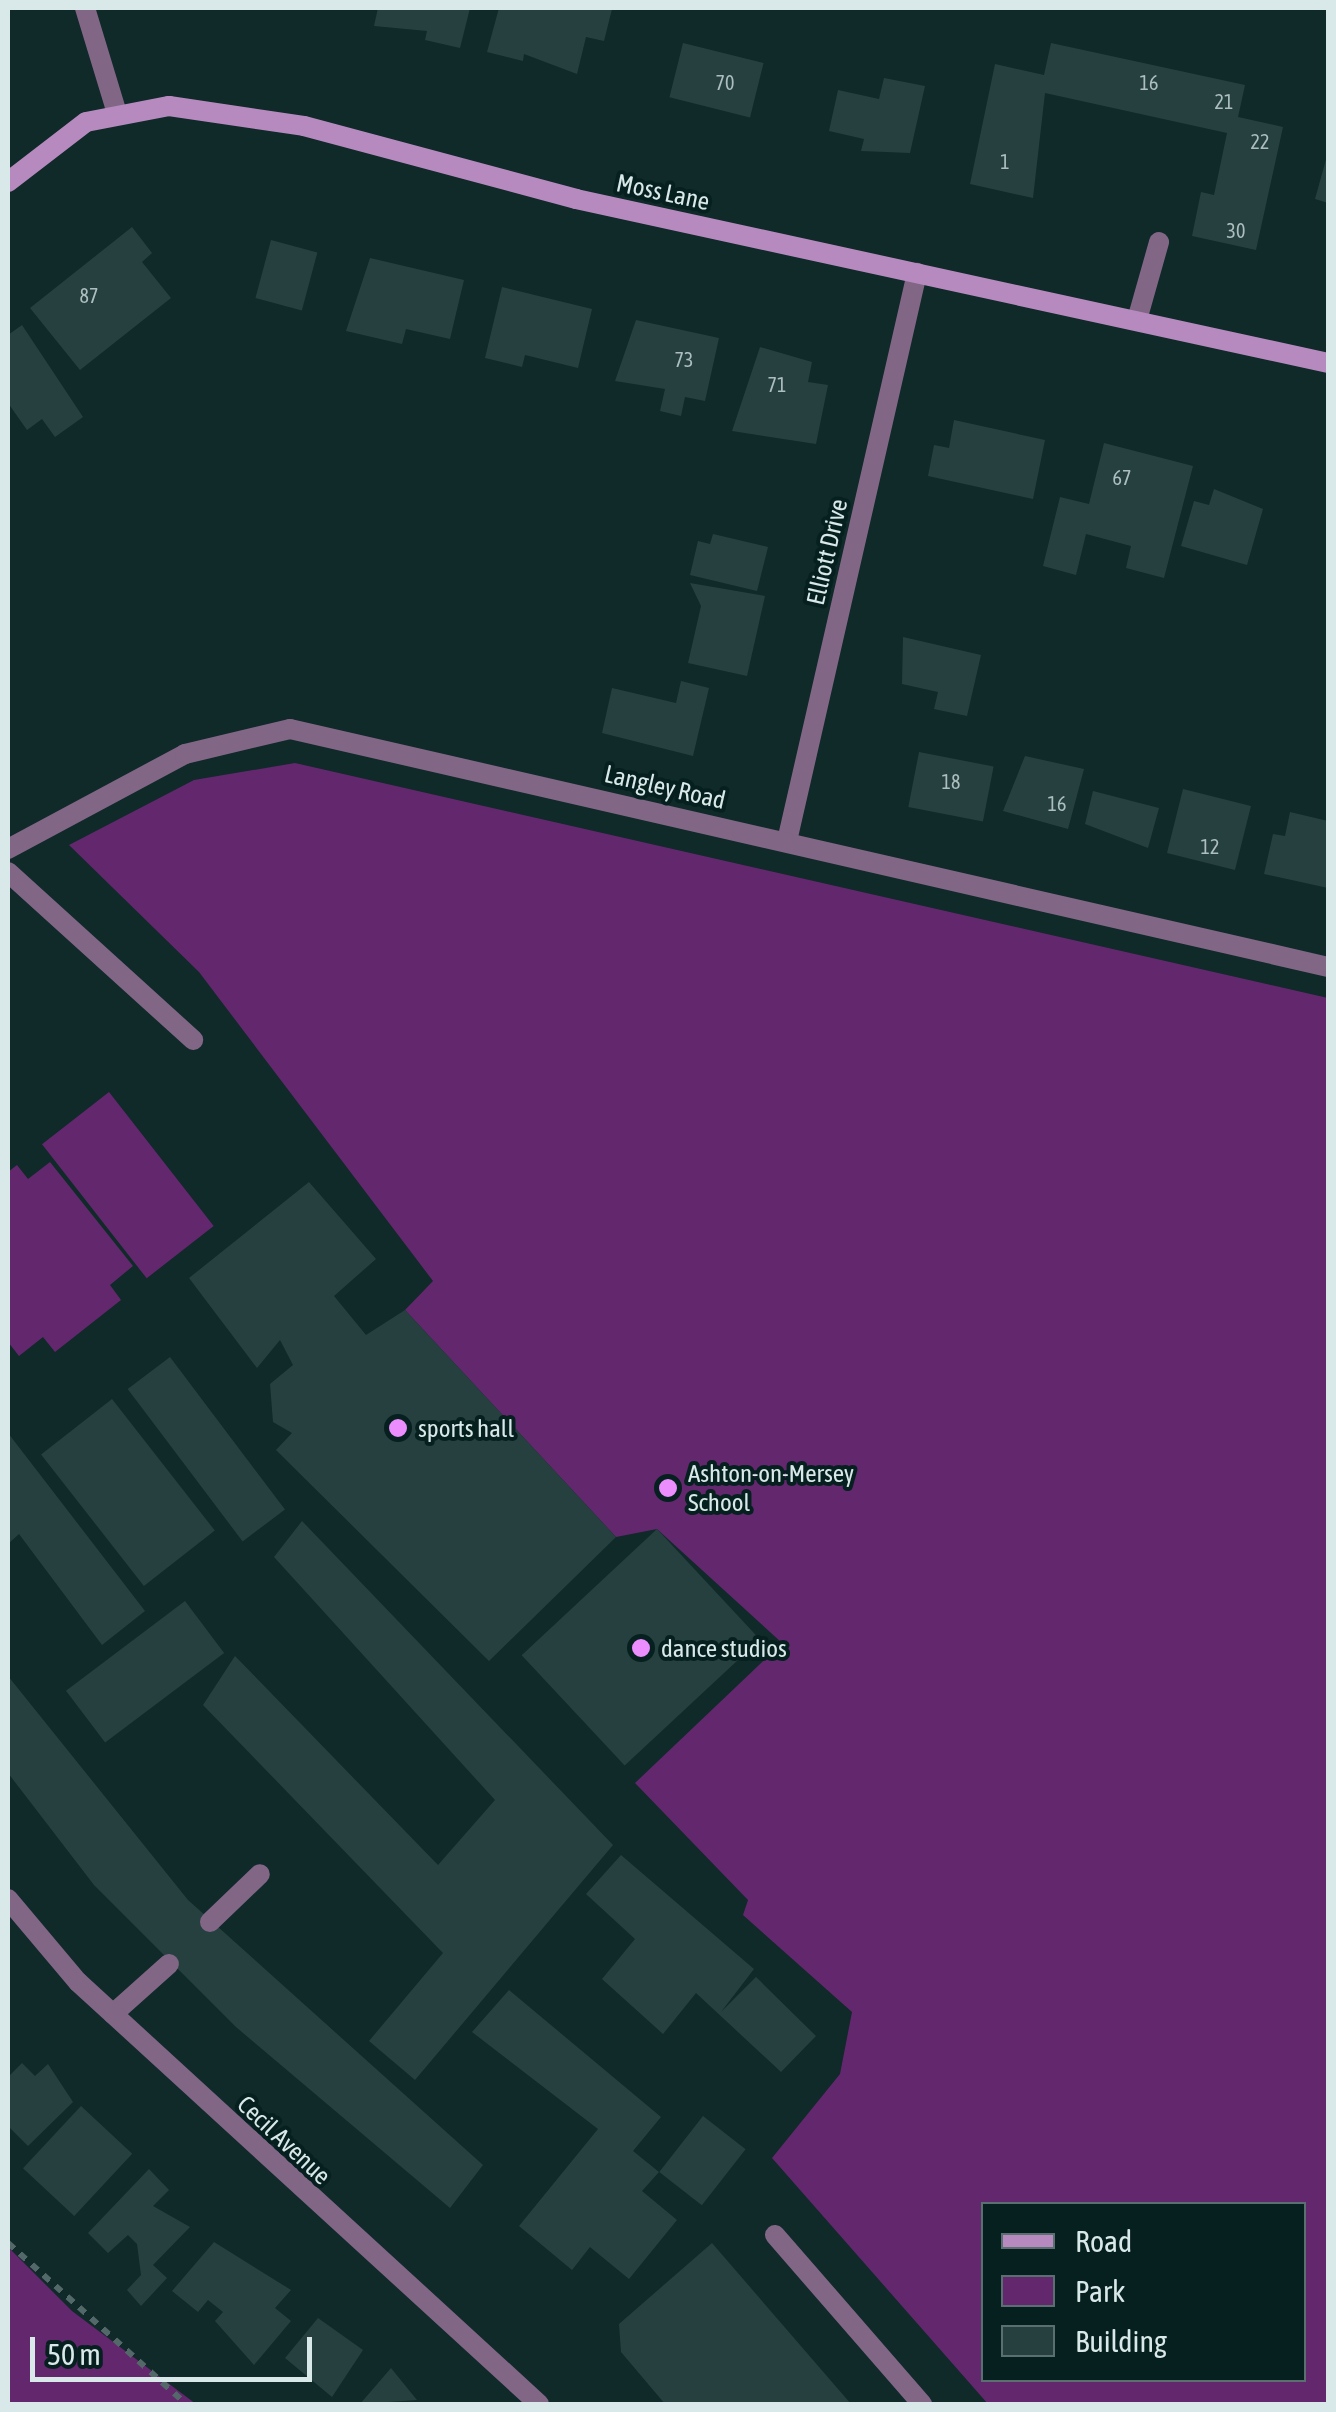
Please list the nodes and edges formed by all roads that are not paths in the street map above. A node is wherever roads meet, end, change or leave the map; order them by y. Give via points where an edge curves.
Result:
1 (85, 8) edge
2 (116, 110) junction
3 (8, 182) edge
4 (1158, 242) dead end
5 (917, 273) junction
6 (1138, 320) junction
7 (1328, 363) edge
8 (786, 841) junction
9 (8, 849) edge
10 (8, 872) edge
11 (1328, 967) edge
12 (193, 1040) dead end
13 (260, 1874) dead end
14 (8, 1899) edge
15 (210, 1922) dead end
16 (169, 1964) dead end
17 (113, 2014) junction
18 (775, 2236) dead end
19 (539, 2404) edge
20 (922, 2404) edge

1 - 2 street
2 - 3 street, Moss Lane
2 - 5 street, Moss Lane via 169,106 304,126 576,199
4 - 6 street
5 - 6 street, Moss Lane
5 - 8 street, Elliott Drive
6 - 7 street, Moss Lane
8 - 9 street, Langley Road via 290,729 185,754
8 - 11 street, Langley Road
10 - 12 street
13 - 15 street
14 - 17 street, Cecil Avenue
16 - 17 street
17 - 19 street, Cecil Avenue
18 - 20 street

